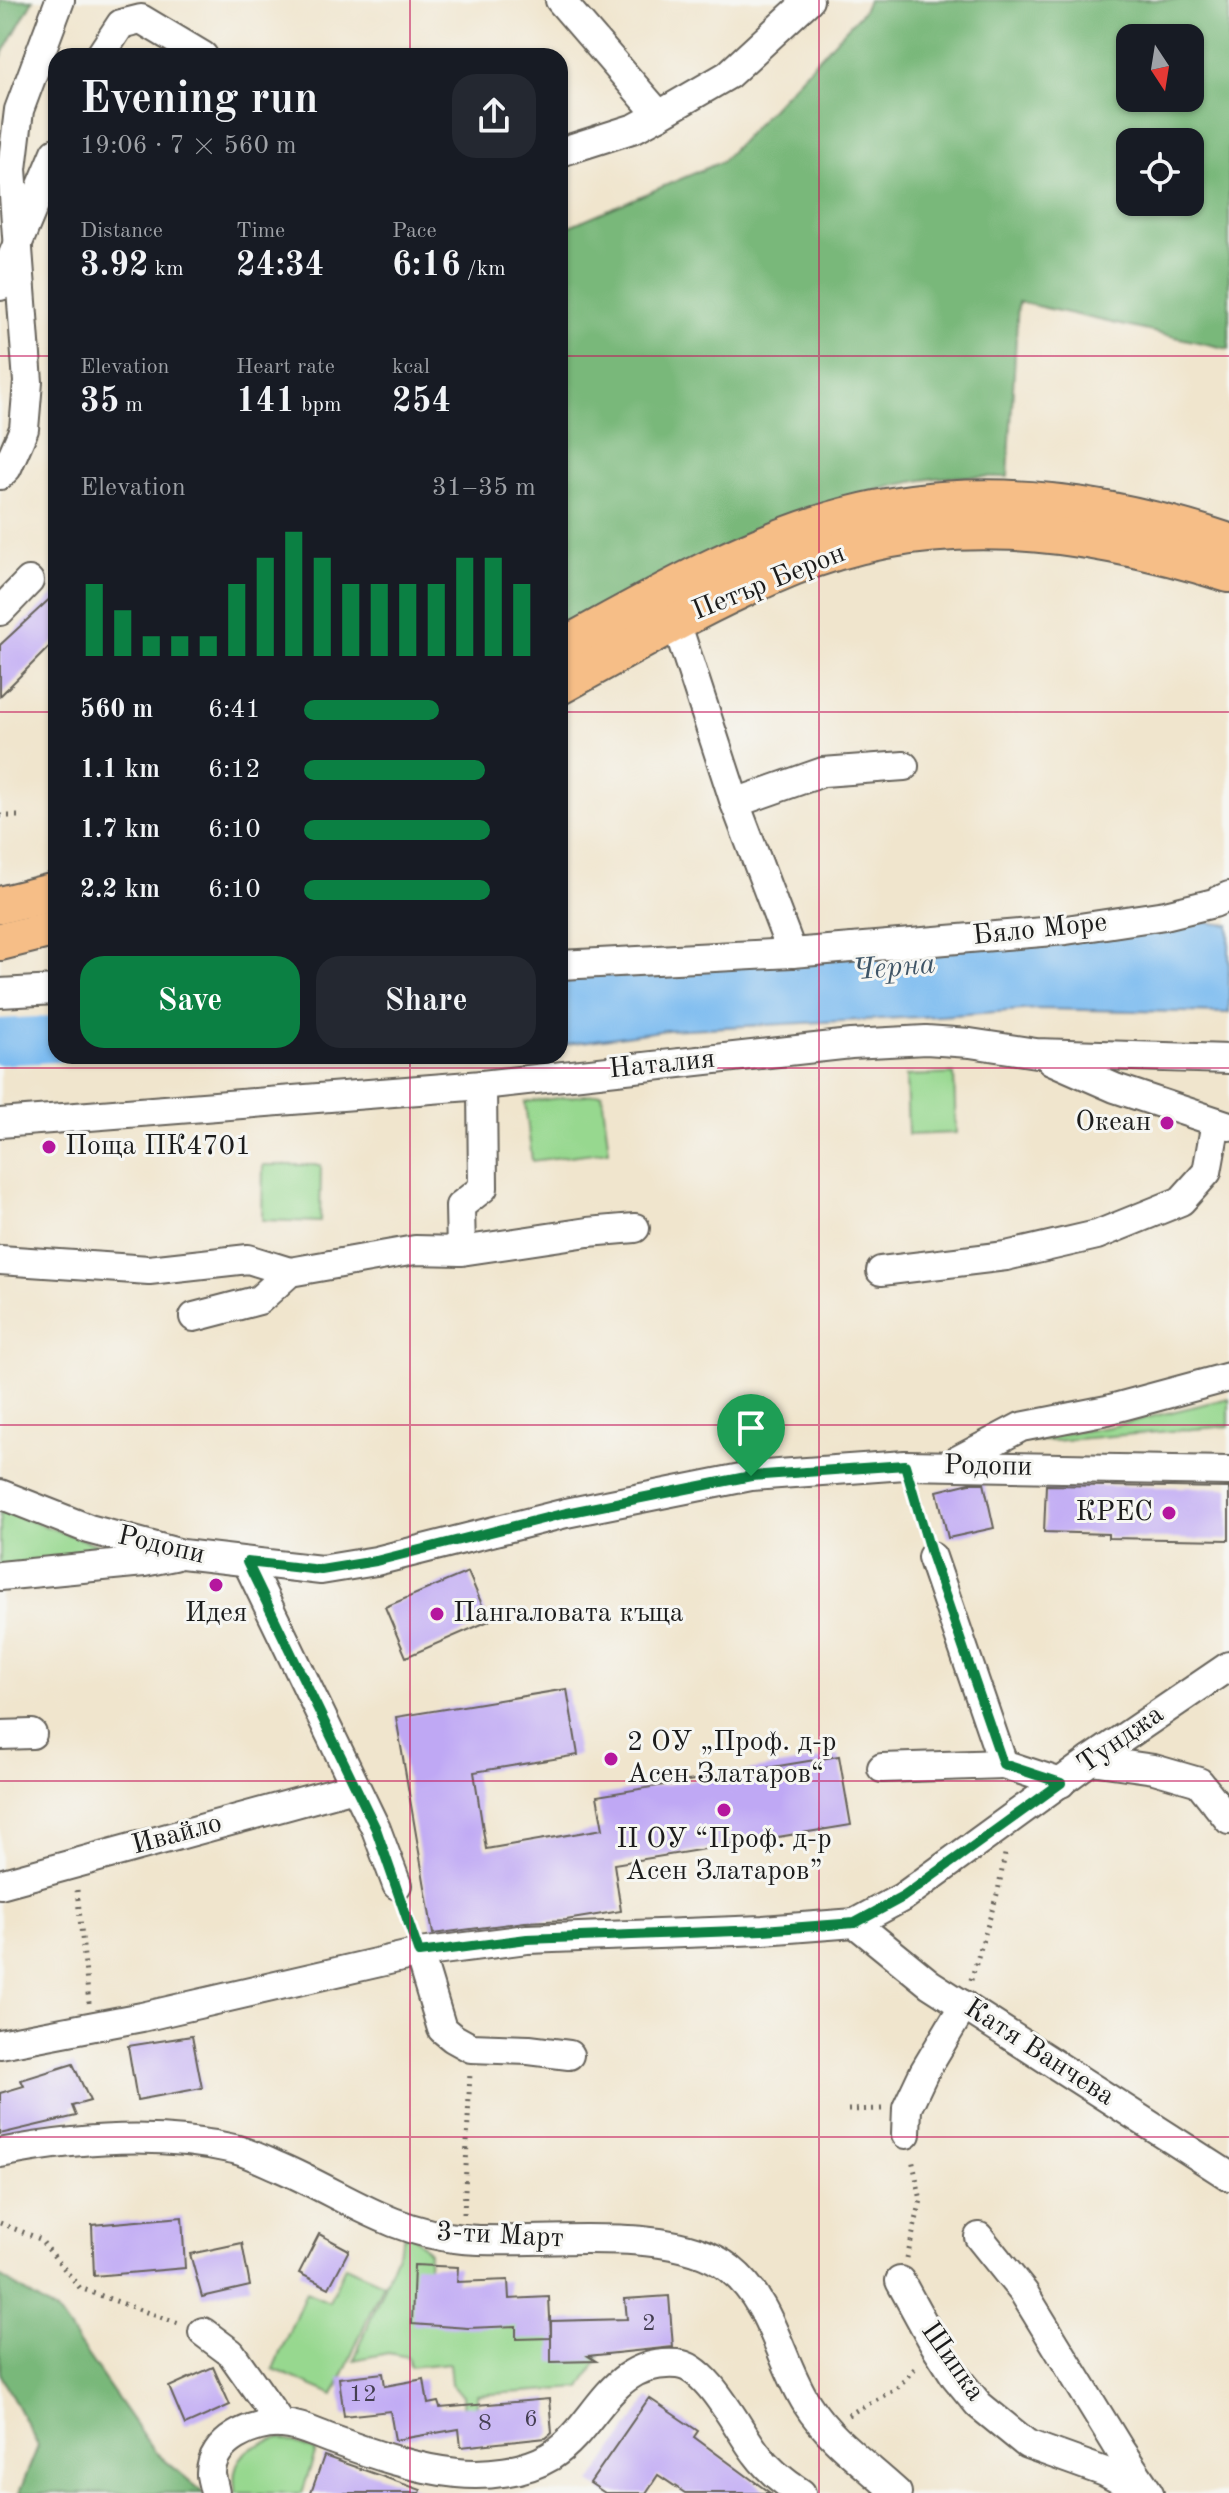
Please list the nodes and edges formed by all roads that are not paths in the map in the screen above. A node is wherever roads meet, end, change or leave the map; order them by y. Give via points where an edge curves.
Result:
1 (60, 0) edge
2 (809, 0) edge
3 (563, 6) edge
4 (105, 48) edge
5 (190, 48) edge
6 (659, 115) junction
7 (568, 149) edge
8 (48, 171) edge
9 (18, 240) junction
10 (0, 286) edge
11 (0, 475) edge
12 (1229, 542) edge
13 (1229, 574) edge
14 (29, 581) dead end
15 (0, 611) edge
16 (676, 622) junction
17 (568, 644) edge
18 (568, 682) edge
19 (904, 766) dead end
20 (735, 803) junction
21 (1229, 896) edge
22 (27, 898) edge
23 (46, 931) edge
24 (0, 942) edge
25 (792, 953) junction
26 (568, 965) edge
27 (48, 990) edge
28 (0, 993) edge
29 (1036, 1053) junction
30 (1229, 1059) edge
31 (482, 1085) junction
32 (0, 1123) edge
33 (1222, 1124) edge
34 (635, 1228) dead end
35 (461, 1251) junction
36 (0, 1260) edge
37 (881, 1271) dead end
38 (290, 1272) junction
39 (194, 1317) dead end
40 (1229, 1377) edge
41 (945, 1467) junction
42 (1229, 1471) edge
43 (0, 1494) edge
44 (182, 1554) junction
45 (932, 1557) road end
46 (247, 1562) junction
47 (0, 1576) edge
48 (1229, 1666) edge
49 (32, 1734) dead end
50 (0, 1735) edge
51 (1091, 1760) junction
52 (1003, 1764) junction
53 (882, 1768) dead end
54 (1061, 1783) junction
55 (354, 1787) junction
56 (1229, 1820) edge
57 (0, 1884) edge
58 (397, 1885) road end
59 (855, 1923) junction
60 (419, 1953) junction
61 (964, 2005) junction
62 (0, 2044) edge
63 (569, 2055) dead end
64 (906, 2134) road end
65 (0, 2153) edge
66 (1229, 2176) edge
67 (979, 2237) dead end
68 (900, 2281) road end
69 (203, 2332) road end
70 (281, 2424) junction
71 (215, 2493) edge
72 (801, 2493) edge
73 (897, 2493) edge
74 (1147, 2493) edge

1 - 9 street via 19,110 12,169
2 - 6 street via 728,75
3 - 6 street
4 - 5 street via 121,24 141,19
6 - 7 street
8 - 9 street
9 - 10 street
9 - 11 street via 28,382 24,429
12 - 17 main road, Петър Берон via 1074,504 989,499 899,506 846,516 747,551
13 - 16 main road, Петър Берон via 1139,548 1053,533 932,534 849,549 795,566
14 - 15 street
16 - 18 main road, Петър Берон
16 - 20 street
19 - 20 street via 823,772
20 - 25 street
21 - 25 street, Бяло Море via 1165,915 1066,930
22 - 23 main road
23 - 24 main road
25 - 26 street, Бяло Море
27 - 28 street
29 - 30 street, Наталия
29 - 31 street, Наталия via 926,1040 851,1044
29 - 33 street, Наталия via 1115,1088
31 - 32 street, Наталия
31 - 35 street via 483,1188 460,1206
33 - 37 street via 1207,1172 1181,1201 1097,1235 1006,1256
34 - 35 street
35 - 38 street via 415,1250
36 - 38 street via 149,1270 248,1259
38 - 39 street via 259,1300
40 - 41 street via 1021,1427
41 - 42 street, Родопи
41 - 46 street, Родопи via 751,1476 321,1570
43 - 44 street, Родопи via 89,1529
44 - 46 street, Родопи
44 - 47 street
45 - 52 street
46 - 55 street
48 - 51 street, Тунджа
49 - 50 street
51 - 54 street, Тунджа
51 - 56 street via 1199,1782
52 - 53 street
52 - 54 street
54 - 59 street, Тунджа via 903,1897
55 - 57 street, Ивайло
55 - 58 street
59 - 60 street via 527,1939
59 - 61 street, Катя Ванчева
60 - 62 street
60 - 63 street via 442,2029 471,2048
61 - 64 street via 907,2108
61 - 66 street, Катя Ванчева
65 - 73 street, 3-ти Март via 112,2137 235,2149 409,2230 463,2239 606,2239 696,2251 729,2267 754,2293 808,2406
67 - 74 street via 1024,2293
68 - 74 street, Шипка via 935,2345 979,2405 1027,2444
69 - 70 street via 231,2353
70 - 71 street via 241,2431 220,2450 211,2472
70 - 72 street via 457,2473 525,2468 552,2456 617,2384 647,2365 681,2364 705,2380 757,2455

